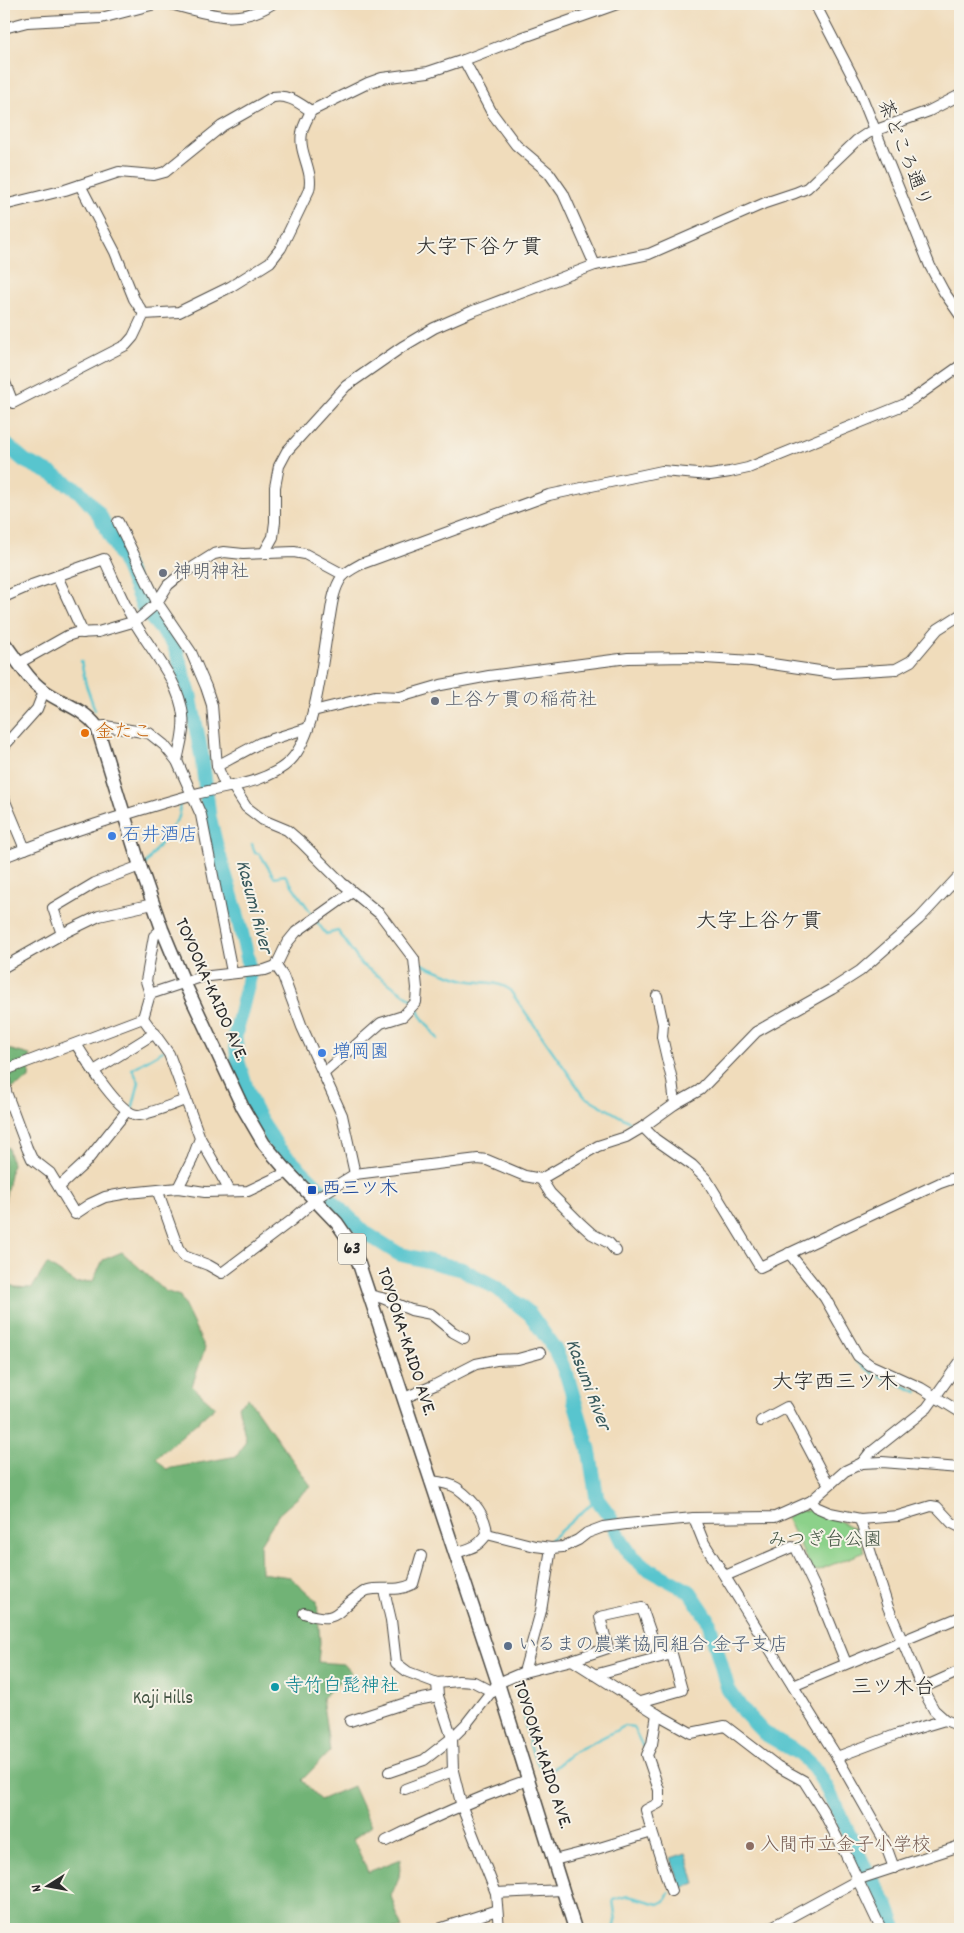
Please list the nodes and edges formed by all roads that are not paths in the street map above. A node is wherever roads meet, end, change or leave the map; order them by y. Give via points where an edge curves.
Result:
1 (155, 4) edge
2 (170, 4) edge
3 (272, 4) edge
4 (617, 4) edge
5 (816, 4) edge
6 (4, 28) edge
7 (464, 60) junction
8 (960, 95) edge
9 (311, 111) junction
10 (875, 130) junction
11 (80, 185) junction
12 (4, 205) edge
13 (595, 266) junction
14 (144, 314) junction
15 (960, 315) edge
16 (960, 366) edge
17 (4, 380) edge
18 (118, 522) dead end
19 (264, 553) junction
20 (344, 575) junction
21 (57, 576) junction
22 (4, 597) edge
23 (157, 603) junction
24 (960, 615) edge
25 (135, 621) junction
26 (83, 633) junction
27 (4, 642) edge
28 (19, 663) junction
29 (44, 691) junction
30 (313, 711) junction
31 (97, 727) junction
32 (308, 728) junction
33 (4, 750) edge
34 (177, 761) junction
35 (217, 766) junction
36 (225, 787) junction
37 (193, 795) junction
38 (4, 799) edge
39 (125, 815) junction
40 (25, 849) junction
41 (4, 857) edge
42 (140, 866) junction
43 (960, 875) edge
44 (352, 892) junction
45 (153, 904) junction
46 (162, 929) junction
47 (62, 934) junction
48 (276, 966) junction
49 (4, 967) edge
50 (232, 972) junction
51 (184, 982) junction
52 (150, 994) junction
53 (657, 996) dead end
54 (143, 1018) junction
55 (155, 1033) junction
56 (76, 1044) junction
57 (5, 1070) edge
58 (94, 1071) junction
59 (323, 1074) junction
60 (186, 1100) junction
61 (675, 1104) junction
62 (126, 1112) junction
63 (643, 1127) junction
64 (200, 1138) junction
65 (288, 1172) junction
66 (355, 1174) junction
67 (960, 1176) edge
68 (540, 1179) junction
69 (58, 1186) junction
70 (178, 1188) junction
71 (230, 1191) junction
72 (158, 1192) junction
73 (318, 1198) junction
74 (616, 1251) dead end
75 (789, 1253) junction
76 (369, 1295) junction
77 (464, 1338) dead end
78 (540, 1353) dead end
79 (960, 1362) edge
80 (936, 1397) junction
81 (404, 1398) junction
82 (960, 1412) edge
83 (761, 1421) dead end
84 (862, 1463) junction
85 (960, 1468) edge
86 (430, 1480) junction
87 (829, 1484) junction
88 (811, 1501) junction
89 (694, 1518) junction
90 (860, 1519) junction
91 (960, 1528) edge
92 (487, 1534) junction
93 (549, 1548) junction
94 (455, 1553) junction
95 (421, 1556) dead end
96 (725, 1576) junction
97 (384, 1590) junction
98 (304, 1613) dead end
99 (960, 1616) edge
100 (901, 1640) junction
101 (659, 1657) junction
102 (572, 1660) junction
103 (846, 1663) junction
104 (960, 1671) edge
105 (524, 1672) junction
106 (594, 1675) junction
107 (437, 1684) junction
108 (793, 1686) junction
109 (496, 1688) junction
110 (922, 1688) junction
111 (438, 1696) junction
112 (640, 1702) junction
113 (656, 1714) junction
114 (945, 1720) junction
115 (350, 1721) dead end
116 (960, 1726) edge
117 (452, 1738) junction
118 (837, 1758) junction
119 (453, 1771) junction
120 (390, 1772) dead end
121 (528, 1780) junction
122 (405, 1789) dead end
123 (462, 1807) junction
124 (652, 1832) junction
125 (386, 1841) dead end
126 (960, 1846) edge
127 (554, 1860) junction
128 (891, 1870) junction
129 (860, 1879) junction
130 (563, 1890) junction
131 (671, 1891) dead end
132 (496, 1893) junction
133 (497, 1910) junction
134 (437, 1926) edge
135 (499, 1929) edge
136 (575, 1929) edge
137 (768, 1929) edge
138 (880, 1929) edge

1 - 6 street via 101,18 27,22
2 - 3 street via 233,18 258,12
4 - 7 street
5 - 10 street, 茶どころ通り
7 - 9 street via 428,72 382,78 349,90
7 - 13 street via 497,120 516,145 549,173 563,192
8 - 10 street via 929,111
9 - 11 street via 291,98 273,97 222,126 165,172 154,175 119,172
9 - 14 street via 301,141 311,180 309,190 281,248 270,262 179,312
10 - 13 street via 856,141 807,188 795,194 766,203 649,254
10 - 15 street, 茶どころ通り via 930,266
11 - 12 street
11 - 14 street
13 - 19 street via 434,328 346,386 288,451 279,466 273,537
14 - 17 street via 126,345 12,403
16 - 20 street via 903,405 748,468 710,474 662,471 549,495 361,564
18 - 23 street
19 - 20 street via 305,554
19 - 23 street via 214,554 168,585
20 - 30 street via 334,594
21 - 22 street
21 - 25 street via 104,559
21 - 26 street
23 - 25 street
23 - 35 street via 191,652 206,687 212,705
24 - 30 street via 938,630 911,661 896,669 833,673 752,660 628,658 489,676 400,697 375,696
25 - 26 street
25 - 34 street via 165,668 179,699 183,731
26 - 28 street via 67,636
27 - 28 main road, TOYOOKA-KAIDO AVE. / 63
28 - 29 main road, TOYOOKA-KAIDO AVE. / 63
29 - 31 main road, TOYOOKA-KAIDO AVE. / 63 via 77,708
29 - 33 street via 37,709
30 - 32 street
31 - 34 street via 149,733
31 - 39 main road, TOYOOKA-KAIDO AVE. / 63
32 - 35 street via 260,743
32 - 36 street via 296,753 281,769
34 - 37 street
35 - 36 street
36 - 37 street
36 - 44 street via 263,820 286,830 301,842
37 - 39 street
37 - 50 street via 201,815
38 - 40 street
39 - 40 street
39 - 42 main road, TOYOOKA-KAIDO AVE. / 63
40 - 41 street
42 - 45 main road, TOYOOKA-KAIDO AVE. / 63
42 - 47 street via 95,883 53,908
43 - 61 street via 919,919 860,970 756,1032 700,1090
44 - 48 street via 296,932 286,943
44 - 59 street via 380,914 414,959 416,1002 403,1016 381,1023
45 - 46 main road, TOYOOKA-KAIDO AVE. / 63
45 - 47 street via 98,916
46 - 51 main road, TOYOOKA-KAIDO AVE. / 63
46 - 52 street via 154,936 146,981
47 - 49 street
48 - 50 street
48 - 59 street
50 - 51 street
51 - 52 street
51 - 65 main road, TOYOOKA-KAIDO AVE. / 63 via 243,1108 264,1144
52 - 54 street
53 - 61 street
54 - 55 street
54 - 56 street
55 - 58 street
55 - 60 street via 168,1054
56 - 57 street
56 - 58 street
57 - 69 street via 6,1092 32,1159 50,1172
58 - 62 street
59 - 66 street via 342,1115
60 - 62 street via 138,1116
60 - 64 street
61 - 63 street
62 - 69 street via 86,1162
63 - 68 street via 626,1137 598,1146
63 - 75 street via 707,1180 760,1267
64 - 70 street
64 - 71 street
65 - 71 street via 248,1191
65 - 73 main road, TOYOOKA-KAIDO AVE. / 63
66 - 68 street via 478,1159
66 - 73 street
67 - 75 street
68 - 74 street via 581,1224
69 - 72 street via 75,1214 105,1197
70 - 71 street
70 - 72 street
72 - 73 street via 178,1248 184,1256 222,1273
73 - 76 main road, TOYOOKA-KAIDO AVE. / 63 via 348,1238
75 - 80 street via 825,1298 858,1356
76 - 77 street via 431,1314
76 - 81 main road, TOYOOKA-KAIDO AVE. / 63
78 - 81 street via 476,1364
79 - 80 street
80 - 82 street
80 - 84 street
81 - 86 main road, TOYOOKA-KAIDO AVE. / 63
83 - 87 street via 787,1407
84 - 85 street
84 - 87 street
86 - 92 street via 457,1488 479,1509
86 - 94 main road, TOYOOKA-KAIDO AVE. / 63
87 - 88 street
88 - 89 street via 775,1517
88 - 90 street via 830,1513
89 - 93 street via 603,1527 563,1547
89 - 96 street via 704,1543
90 - 91 street via 898,1516 932,1506
90 - 100 street
92 - 93 street
92 - 94 street via 476,1547
93 - 105 street via 541,1611
94 - 109 main road, TOYOOKA-KAIDO AVE. / 63
95 - 97 street via 413,1584 403,1589
96 - 103 street via 796,1548
96 - 108 street
97 - 98 street via 367,1590 336,1616 327,1618
97 - 107 street via 396,1663 408,1672
99 - 100 street
100 - 103 street
100 - 110 street
101 - 102 street via 642,1608 600,1617 608,1648
101 - 106 street
101 - 112 street via 672,1654 682,1690
102 - 105 street
102 - 106 street
103 - 108 street
104 - 110 street
105 - 109 street
106 - 112 street
107 - 109 street via 474,1682
107 - 111 street
108 - 118 street
109 - 117 street
109 - 121 main road, TOYOOKA-KAIDO AVE. / 63
110 - 114 street via 934,1710
111 - 115 street
111 - 117 street
112 - 113 street
113 - 124 street via 652,1744 647,1755 659,1790 659,1803 646,1810
113 - 129 street via 691,1733 725,1726 777,1766 804,1781
114 - 116 street
114 - 118 street
117 - 119 street
117 - 120 street via 424,1760
118 - 128 street via 883,1838
119 - 122 street
119 - 123 street
121 - 123 street
121 - 127 main road, TOYOOKA-KAIDO AVE. / 63
123 - 125 street via 406,1829
123 - 132 street
124 - 127 street
124 - 131 street
126 - 128 street
127 - 130 main road, TOYOOKA-KAIDO AVE. / 63
128 - 129 street
129 - 137 street
129 - 138 street
130 - 132 street
130 - 136 main road, TOYOOKA-KAIDO AVE. / 63
132 - 133 street
133 - 134 street
133 - 135 street

